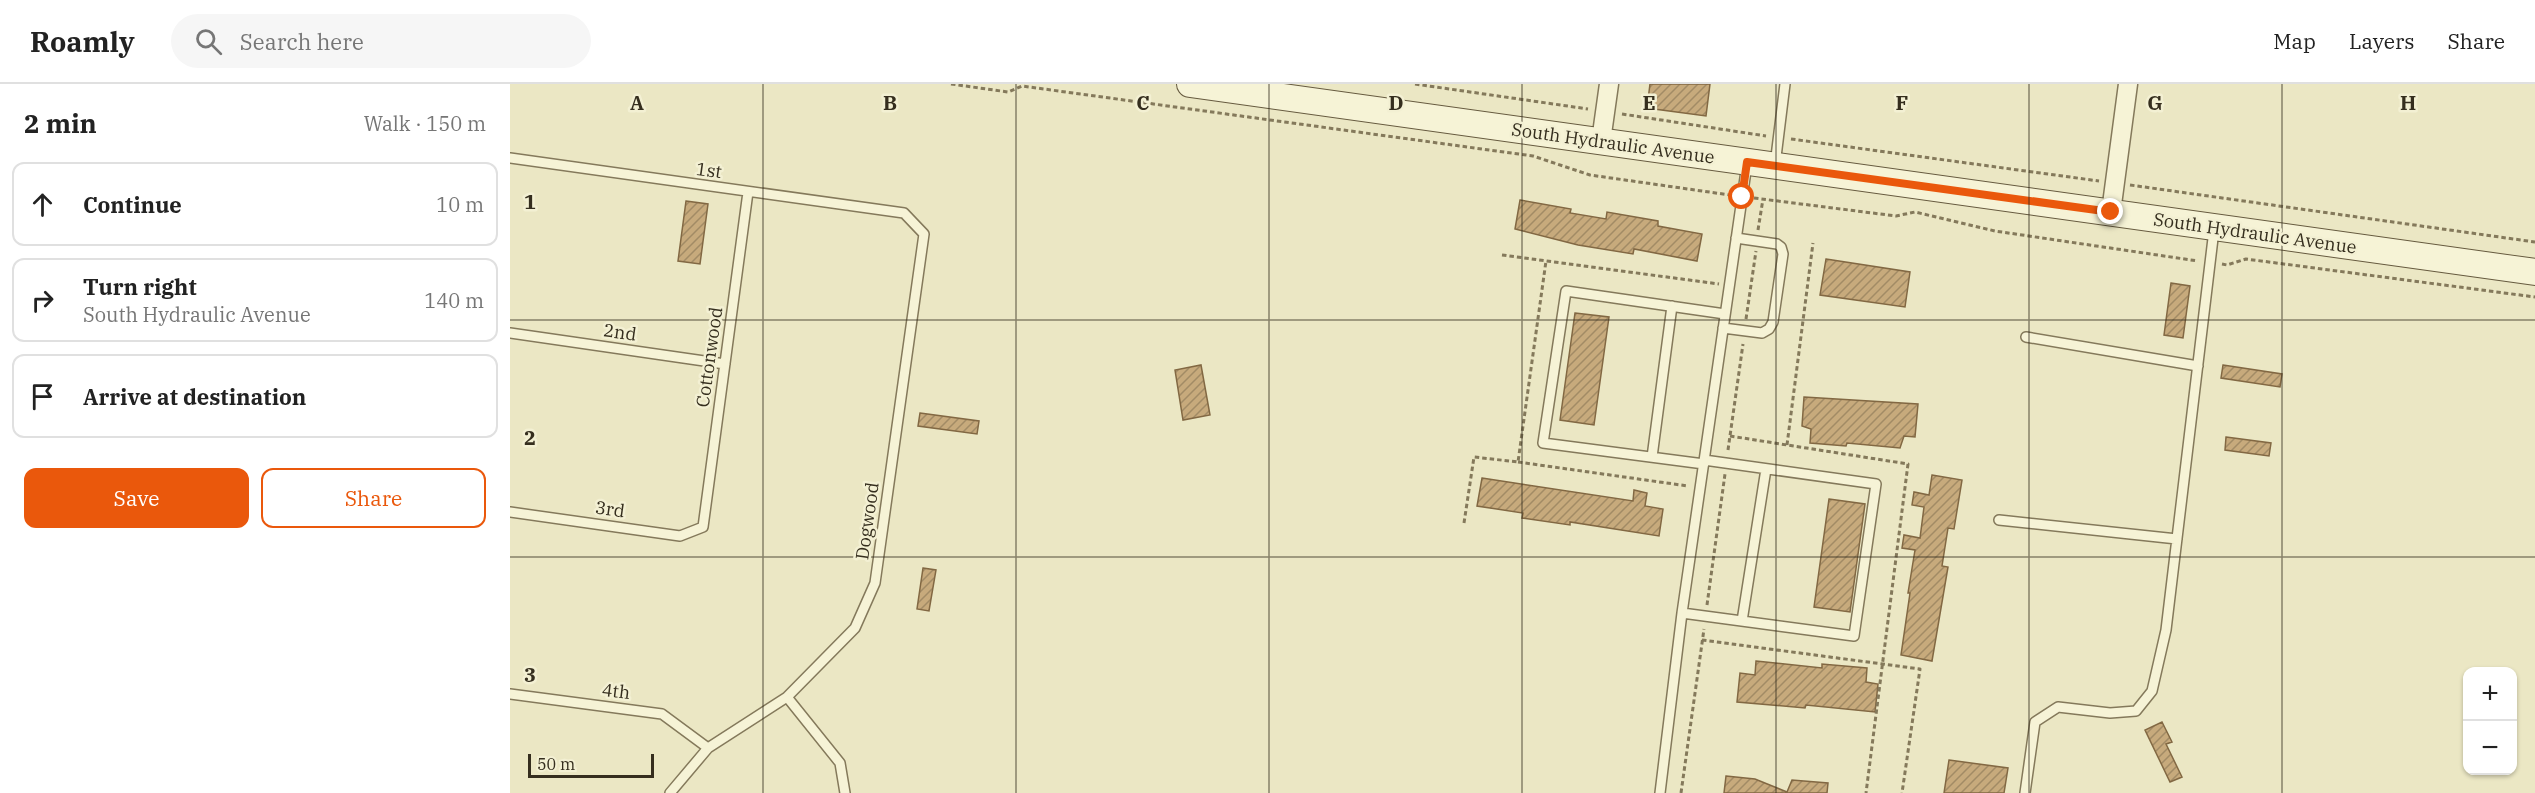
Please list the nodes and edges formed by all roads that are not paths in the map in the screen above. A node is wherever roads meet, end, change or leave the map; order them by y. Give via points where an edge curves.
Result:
1 (1190, 84) edge
2 (1609, 84) edge
3 (1785, 84) edge
4 (2128, 84) edge
5 (1601, 141) junction
6 (510, 158) edge
7 (1747, 162) junction
8 (1775, 166) junction
9 (748, 192) junction
10 (2111, 212) junction
11 (904, 213) joint
12 (2215, 227) junction
13 (1736, 238) junction
14 (2535, 272) edge
15 (1672, 306) junction
16 (1725, 314) junction
17 (1723, 328) junction
18 (510, 333) edge
19 (2026, 337) dead end
20 (725, 364) junction
21 (2198, 366) junction
22 (1652, 457) junction
23 (1704, 462) junction
24 (1766, 469) junction
25 (510, 512) edge
26 (1999, 520) dead end
27 (703, 527) joint
28 (2177, 539) junction
29 (1682, 613) junction
30 (1742, 621) junction
31 (510, 694) edge
32 (787, 697) junction
33 (708, 748) junction
34 (670, 793) edge
35 (845, 793) edge
36 (1660, 793) edge
37 (2025, 793) edge

1 - 5 street, South Hydraulic Avenue
2 - 5 street
3 - 8 lane
4 - 10 street
5 - 7 street, South Hydraulic Avenue
6 - 9 lane, 1st
7 - 8 street, South Hydraulic Avenue
7 - 13 lane
8 - 10 street, South Hydraulic Avenue
9 - 11 lane, 1st
9 - 20 lane, Cottonwood
10 - 12 street, South Hydraulic Avenue
11 - 32 lane, Dogwood via 924,234 875,583 855,628
12 - 14 street, South Hydraulic Avenue
12 - 21 lane
13 - 16 lane
13 - 17 lane via 1777,244 1783,254 1769,328 1762,333
15 - 16 lane
15 - 22 lane
15 - 22 lane via 1566,291 1543,442
16 - 17 lane
17 - 23 lane
18 - 20 lane, 2nd
19 - 21 lane
20 - 27 lane, Cottonwood
21 - 28 lane
22 - 23 lane
23 - 24 lane
23 - 29 lane
24 - 30 lane
24 - 30 lane via 1876,484 1854,636
25 - 27 lane, 3rd via 680,536
26 - 28 lane
28 - 37 lane via 2166,630 2152,691 2136,711 2110,713 2058,707 2035,722
29 - 30 lane
29 - 36 lane
31 - 33 lane, 4th via 662,714
32 - 33 lane
32 - 35 lane via 840,763
33 - 34 lane

